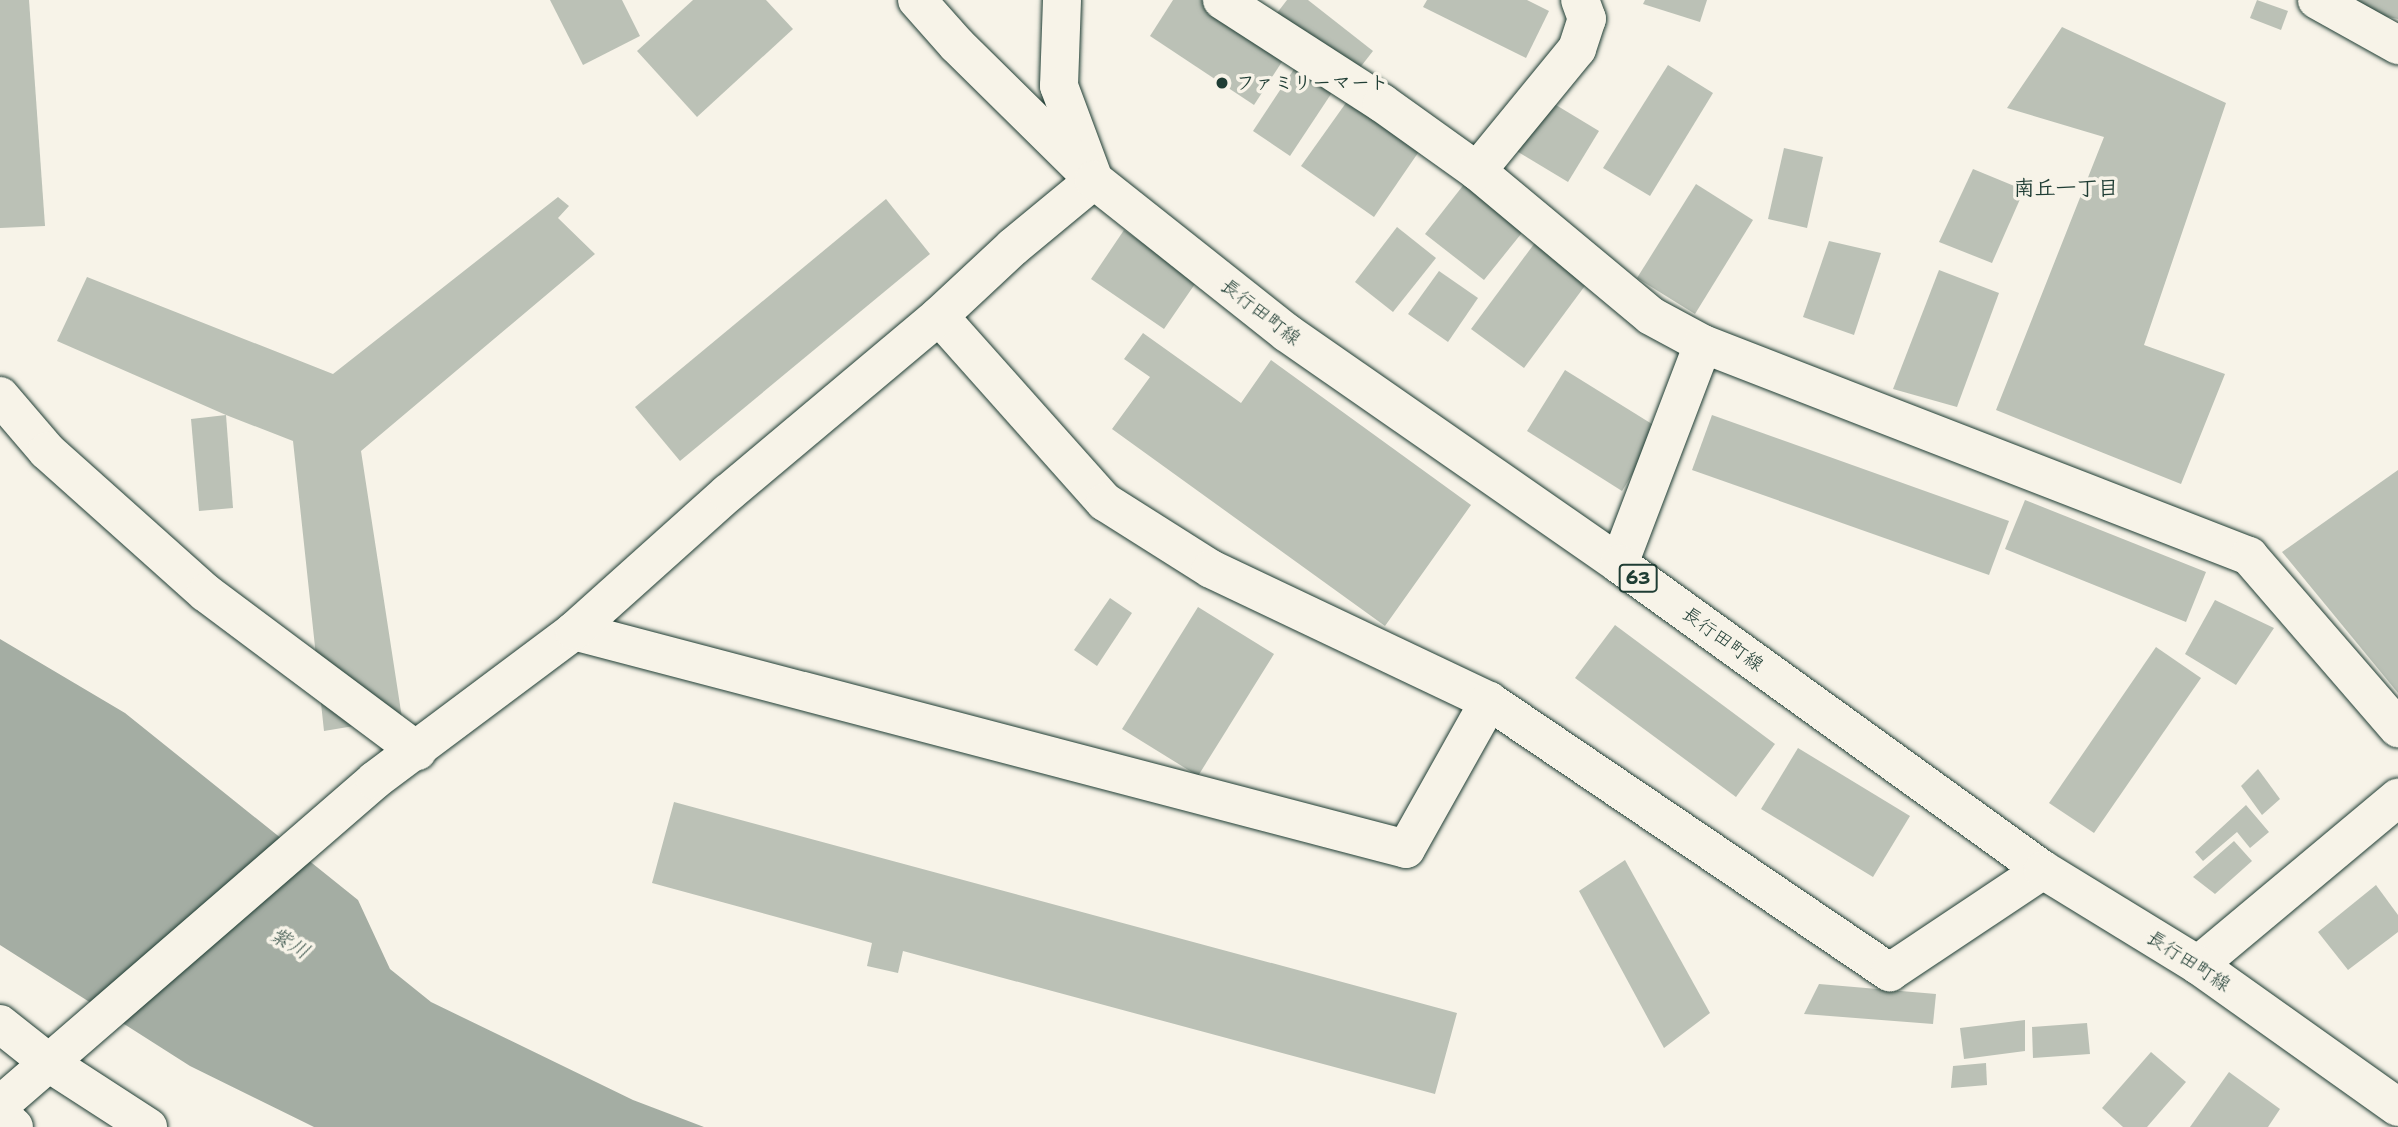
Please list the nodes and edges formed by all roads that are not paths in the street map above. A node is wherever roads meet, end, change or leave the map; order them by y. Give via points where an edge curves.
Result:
1 (917, 0) edge
2 (1062, 0) edge
3 (1222, 0) edge
4 (1580, 0) edge
5 (2317, 0) edge
6 (2398, 45) edge
7 (1477, 171) junction
8 (1094, 180) junction
9 (939, 316) junction
10 (1703, 344) junction
11 (0, 396) edge
12 (1619, 564) junction
13 (575, 631) junction
14 (1489, 701) junction
15 (2398, 728) edge
16 (417, 751) junction
17 (2398, 798) edge
18 (2043, 870) junction
19 (2198, 965) junction
20 (0, 1024) edge
21 (18, 1092) edge
22 (2398, 1107) edge
23 (14, 1127) edge
24 (148, 1127) edge

1 - 8 street, 長行田町線 / 63
2 - 8 street via 1059,86
3 - 7 street via 1382,103
4 - 7 street via 1587,19 1577,48
5 - 6 street
7 - 10 street via 1651,316
8 - 9 street
8 - 12 street, 長行田町線 / 63 via 1287,334
9 - 13 street via 728,493
9 - 14 street via 1105,502 1211,569
10 - 12 street
10 - 15 street via 2249,556
11 - 16 street via 47,452 206,593
12 - 18 street, 長行田町線 / 63
13 - 14 street via 1406,849
13 - 16 street
14 - 18 street via 1890,972
16 - 21 street via 375,780
17 - 19 street
18 - 19 street, 長行田町線 / 63
19 - 22 street, 長行田町線 / 63
20 - 21 street
21 - 23 street
21 - 24 street

